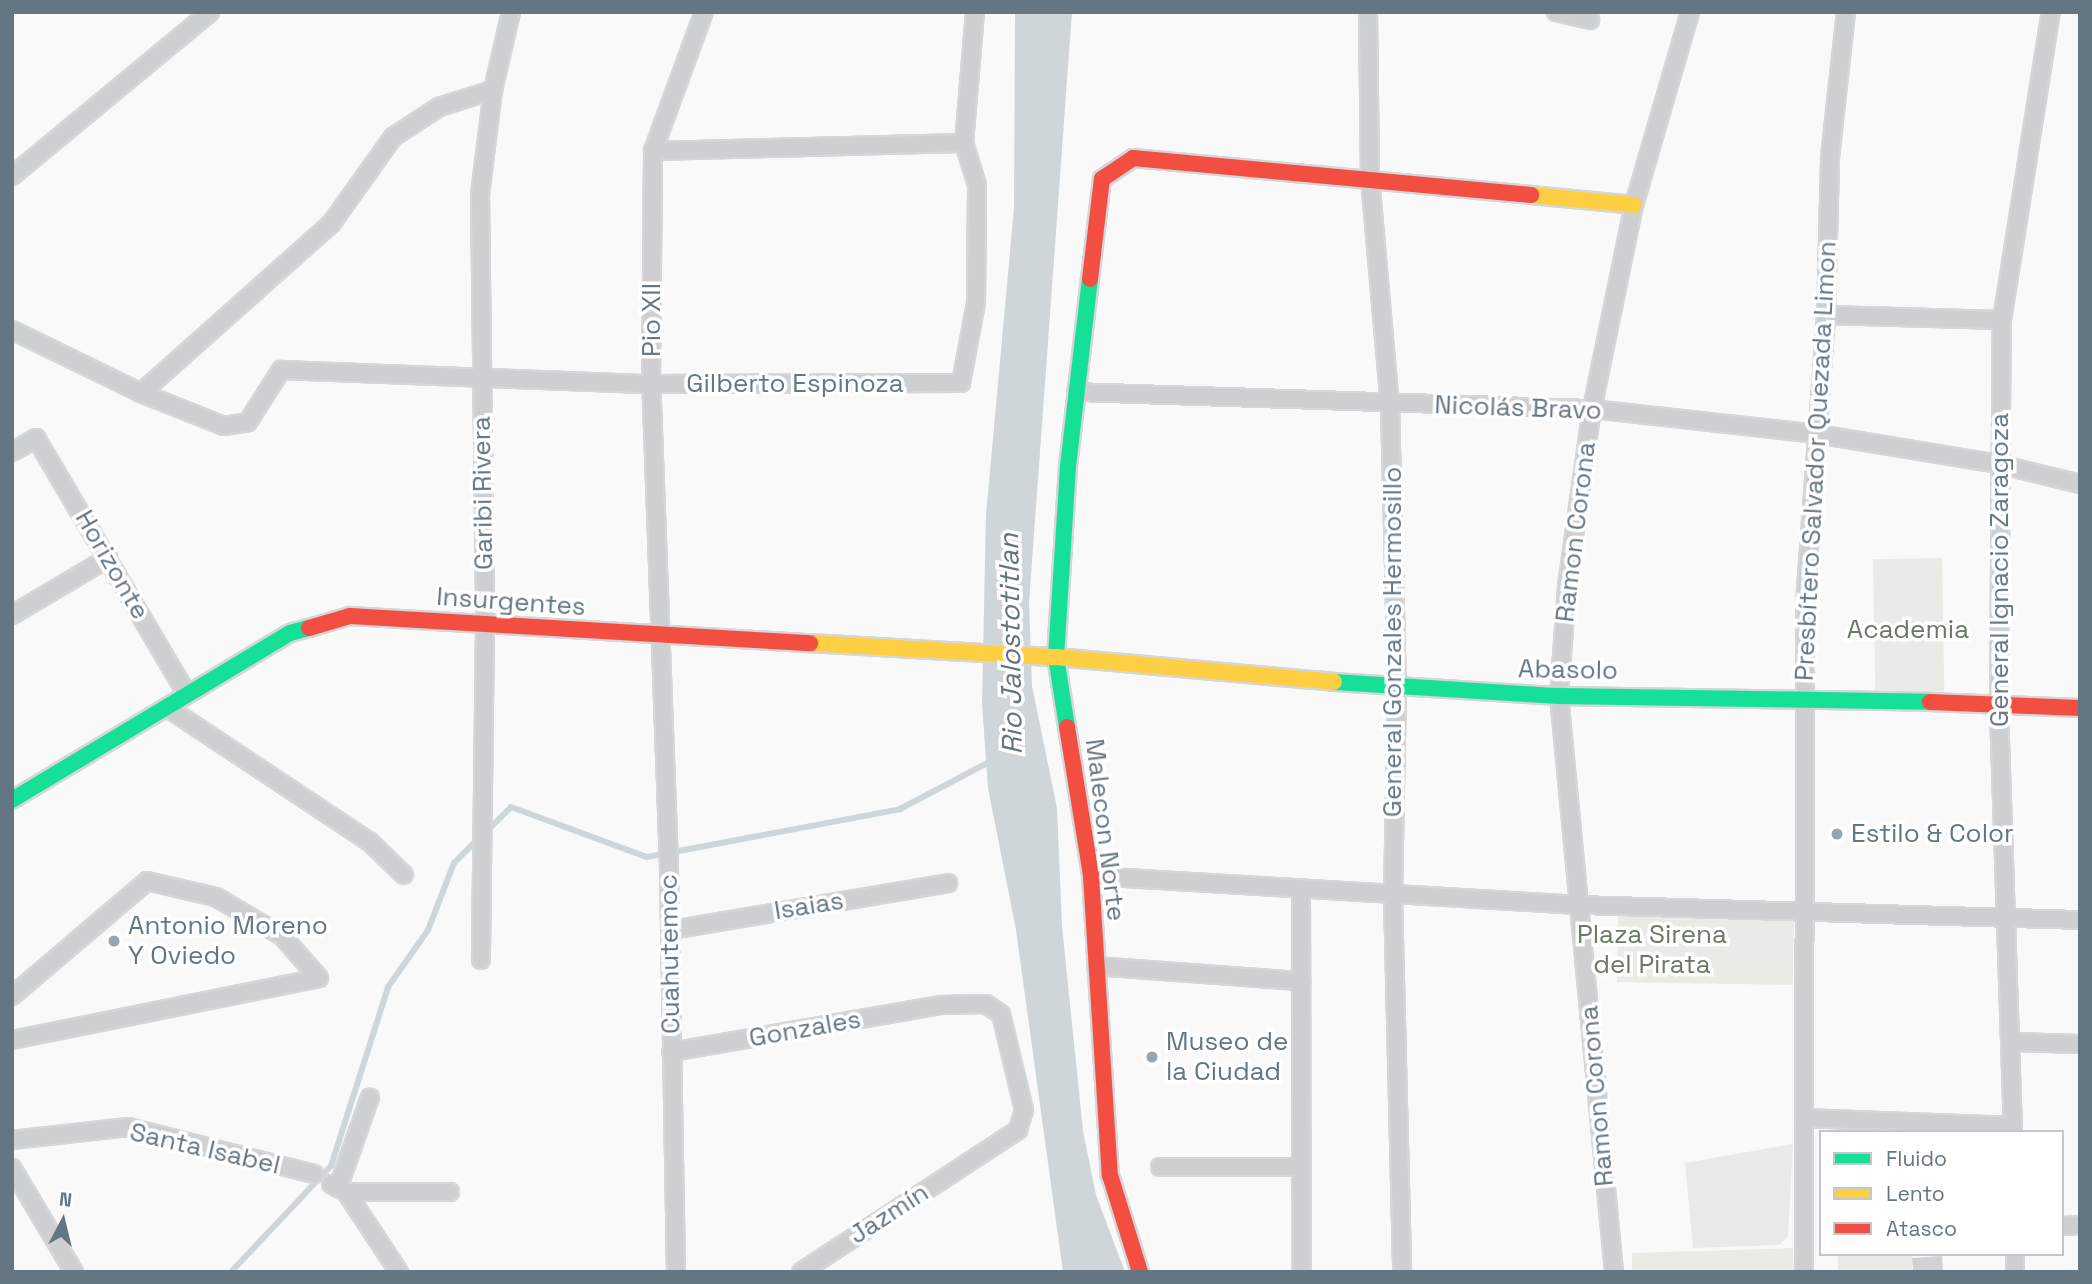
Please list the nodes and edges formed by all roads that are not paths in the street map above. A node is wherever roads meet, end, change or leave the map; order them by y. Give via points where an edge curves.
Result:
1 (210, 12) edge
2 (511, 12) edge
3 (704, 12) edge
4 (975, 12) edge
5 (1368, 12) edge
6 (1556, 12) edge
7 (1690, 12) edge
8 (1846, 12) edge
9 (2051, 12) edge
10 (1590, 20) dead end
11 (493, 90) junction
12 (964, 143) junction
13 (653, 151) junction
14 (12, 176) edge
15 (1370, 178) junction
16 (1634, 205) junction
17 (1826, 315) junction
18 (2002, 320) junction
19 (15, 330) edge
20 (482, 376) junction
21 (651, 384) junction
22 (1076, 392) junction
23 (141, 393) junction
24 (1390, 405) junction
25 (1592, 409) junction
26 (1817, 434) junction
27 (12, 453) edge
28 (1998, 464) junction
29 (2080, 484) edge
30 (108, 558) junction
31 (12, 615) edge
32 (485, 625) junction
33 (662, 637) junction
34 (1056, 657) junction
35 (1397, 688) junction
36 (187, 694) junction
37 (1559, 696) junction
38 (1804, 697) junction
39 (1998, 705) junction
40 (168, 708) junction
41 (2080, 708) edge
42 (12, 800) edge
43 (404, 875) dead end
44 (1091, 876) junction
45 (948, 883) dead end
46 (1301, 890) junction
47 (1393, 897) junction
48 (1580, 905) junction
49 (1805, 910) junction
50 (2005, 917) junction
51 (2080, 920) edge
52 (671, 930) junction
53 (481, 960) dead end
54 (1096, 966) junction
55 (1301, 981) junction
56 (12, 996) edge
57 (12, 1040) edge
58 (2013, 1042) junction
59 (2080, 1044) edge
60 (671, 1052) junction
61 (370, 1097) dead end
62 (1804, 1118) junction
63 (2012, 1129) edge
64 (12, 1140) edge
65 (977, 1157) joint
66 (1160, 1167) dead end
67 (1300, 1167) junction
68 (12, 1168) edge
69 (314, 1174) dead end
70 (339, 1188) junction
71 (450, 1192) dead end
72 (74, 1272) edge
73 (399, 1272) edge
74 (676, 1272) edge
75 (801, 1272) edge
76 (1140, 1272) edge
77 (1302, 1272) edge
78 (1402, 1272) edge
79 (1614, 1272) edge
80 (1804, 1272) edge

1 - 14 street
2 - 11 street, Garibi Rivera
3 - 13 street, Pio XII
4 - 12 street
5 - 15 street, General Gonzales Hermosillo
6 - 10 street
7 - 16 street, Ramon Corona
8 - 17 street, Presbítero Salvador Quezada Limon via 1830,157
9 - 18 street, General Ignacio Zaragoza
11 - 20 street, Garibi Rivera via 480,194
11 - 23 street via 439,107 393,137 331,224
12 - 13 street
12 - 21 street, Gilberto Espinoza via 977,185 976,277 961,383
13 - 21 street, Pio XII
15 - 16 street, Malecon Norte
15 - 22 street, Malecon Norte via 1133,158 1102,179
15 - 24 street, General Gonzales Hermosillo
16 - 25 street, Ramon Corona
17 - 18 street
17 - 26 street, Presbítero Salvador Quezada Limon
18 - 28 street, General Ignacio Zaragoza
19 - 23 street
20 - 21 street, Gilberto Espinoza
20 - 23 street, Gilberto Espinoza via 281,370 248,422 224,426
20 - 32 street, Garibi Rivera
21 - 33 street, Pio XII
22 - 24 street, Nicolás Bravo
22 - 34 street, Malecon Norte
24 - 25 street, Nicolás Bravo
24 - 35 street, General Gonzales Hermosillo
25 - 26 street, Nicolás Bravo
25 - 37 street, Ramon Corona via 1567,586
26 - 28 street, Nicolás Bravo
26 - 38 street, Presbítero Salvador Quezada Limon
27 - 30 street, Horizonte via 36,438
28 - 29 street, Nicolás Bravo
28 - 39 street, General Ignacio Zaragoza
30 - 31 street
30 - 36 street, Horizonte
32 - 33 street, Insurgentes
32 - 36 street, Insurgentes via 350,616 290,633
32 - 53 street, Garibi Rivera
33 - 34 street, Insurgentes
33 - 52 street, Cuahutemoc
34 - 35 street, Abasolo
34 - 44 street, Malecon Norte
35 - 37 street, Abasolo
35 - 47 street, General Gonzales Hermosillo
36 - 40 street, Insurgentes
37 - 38 street, Abasolo
37 - 48 street, Ramon Corona
38 - 39 street, Abasolo
38 - 49 street, Presbítero Salvador Quezada Limon
39 - 41 street, Abasolo
39 - 50 street, General Ignacio Zaragoza
40 - 42 street, Insurgentes
40 - 43 street via 370,842
44 - 46 street
44 - 54 street, Malecon Norte
45 - 52 street, Isaias
46 - 47 street
46 - 55 street
47 - 48 street
47 - 78 street, General Gonzales Hermosillo
48 - 49 street
48 - 79 street, Ramon Corona
49 - 50 street
49 - 62 street, Presbítero Salvador Quezada Limon
50 - 51 street
50 - 58 street, General Ignacio Zaragoza
52 - 60 street, Cuahutemoc
54 - 55 street
54 - 76 street, Malecon Norte via 1110,1175
55 - 67 street
56 - 57 street via 147,881 216,897 282,936 319,978
58 - 59 street
58 - 63 street, General Ignacio Zaragoza
60 - 65 street, Gonzales via 940,1005 986,1004 1001,1014 1024,1110 1018,1130
60 - 74 street, Cuahutemoc
61 - 70 street
62 - 63 street
62 - 80 street, Presbítero Salvador Quezada Limon
64 - 69 street, Santa Isabel via 128,1127
65 - 75 street, Jazmín
66 - 67 street
67 - 77 street
68 - 72 street
70 - 71 street
70 - 73 street

